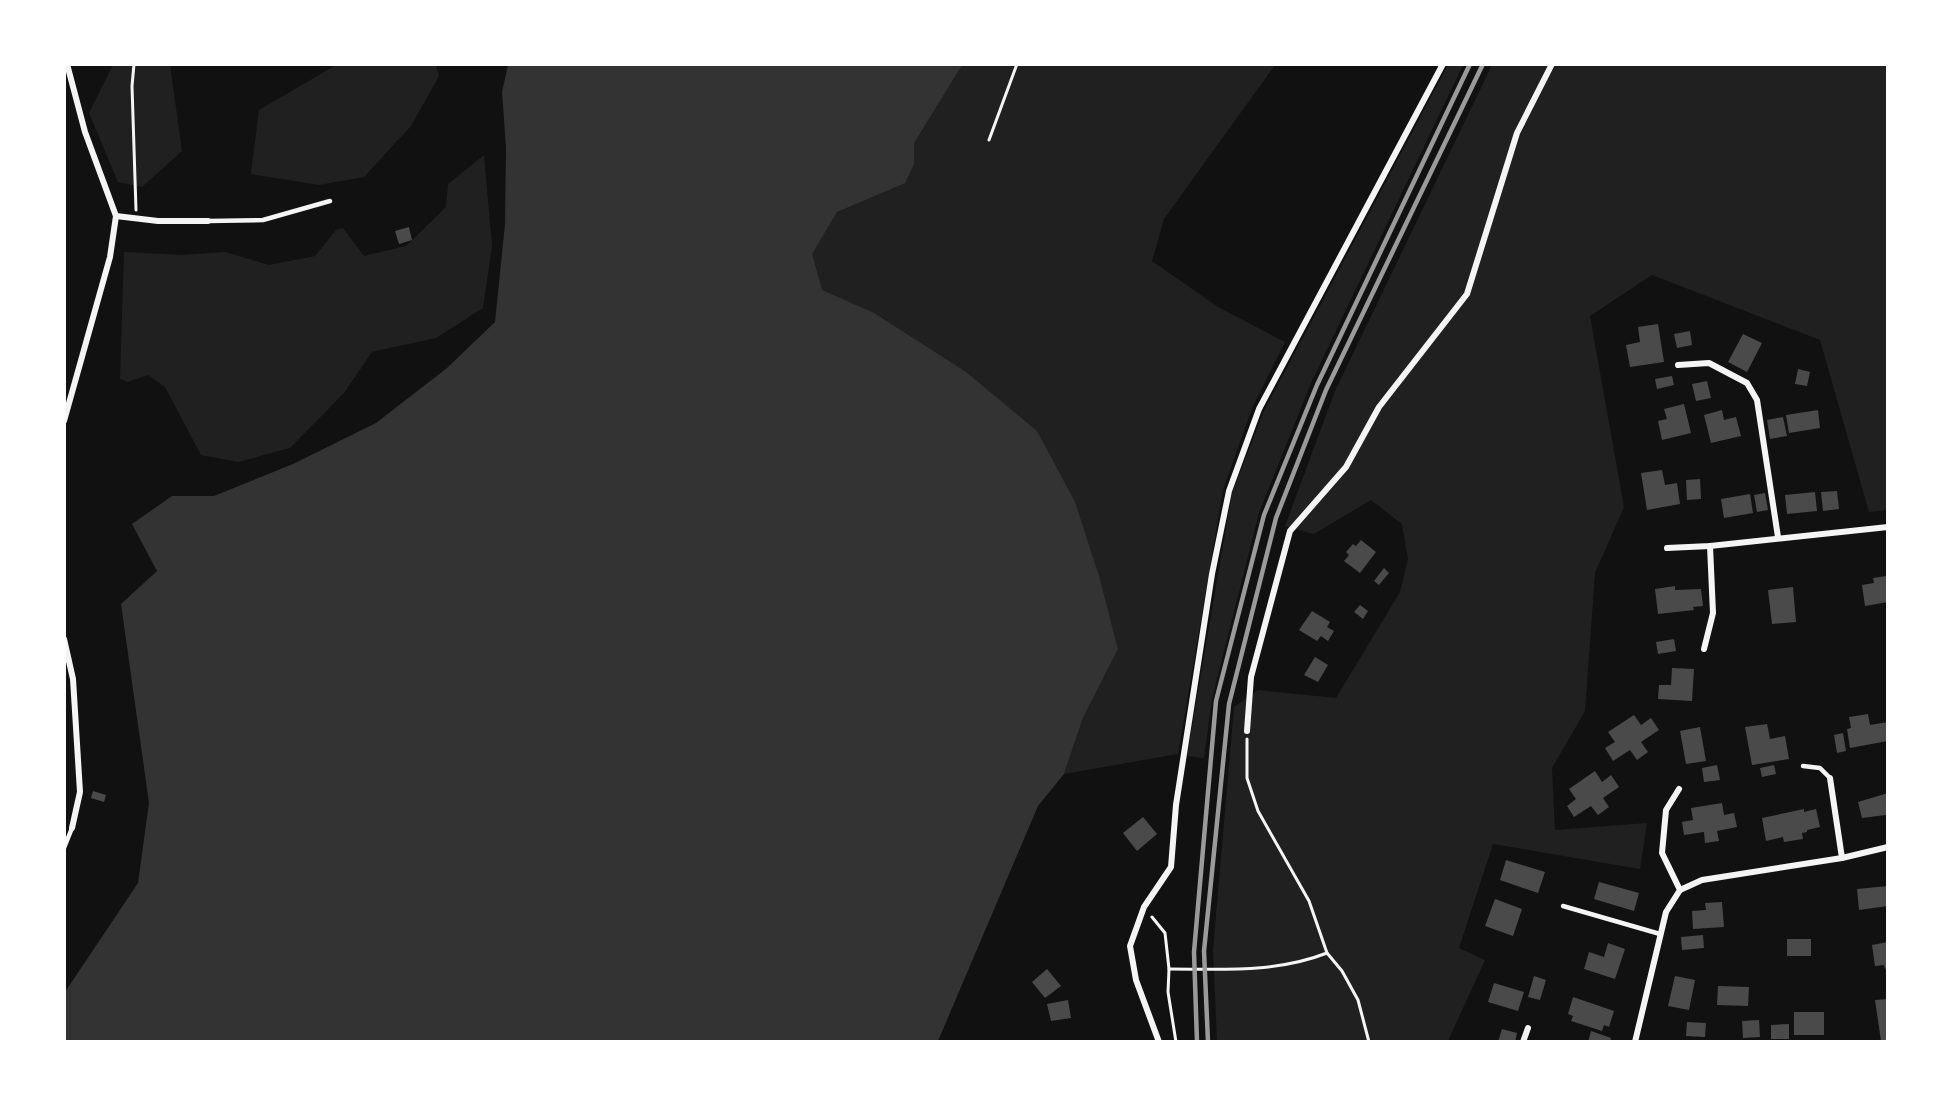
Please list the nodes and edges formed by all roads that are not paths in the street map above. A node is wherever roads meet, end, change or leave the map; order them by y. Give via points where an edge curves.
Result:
1 (67, 64) edge
2 (1443, 64) edge
3 (1552, 64) edge
4 (330, 201) dead end
5 (116, 216) junction
6 (208, 221) joint
7 (1678, 365) dead end
8 (64, 421) edge
9 (1887, 527) edge
10 (1778, 537) junction
11 (1710, 546) junction
12 (1667, 548) dead end
13 (64, 639) edge
14 (1704, 649) dead end
15 (1247, 731) road end
16 (1803, 766) dead end
17 (1830, 778) joint
18 (1679, 789) dead end
19 (72, 828) joint
20 (1887, 847) edge
21 (64, 848) edge
22 (1842, 858) junction
23 (1680, 890) junction
24 (1563, 906) dead end
25 (1660, 934) junction
26 (1528, 1028) dead end
27 (1159, 1041) edge
28 (1523, 1041) edge
29 (1635, 1041) edge

1 - 5 street via 85,132
2 - 27 street via 1259,410 1229,491 1176,804 1171,867 1144,908 1130,946 1136,980
3 - 15 street via 1517,133 1467,294 1379,407 1346,467 1290,531 1251,677
4 - 6 lane via 264,220
5 - 6 street
5 - 8 street via 110,257
7 - 10 street via 1709,363 1747,383 1757,400
9 - 10 street
10 - 11 street
11 - 12 street
11 - 14 street via 1713,613
13 - 19 street via 73,679 80,792
16 - 17 lane via 1820,768
17 - 22 street
18 - 23 street via 1666,810 1662,853
19 - 21 lane
20 - 22 street
22 - 23 street via 1702,880
23 - 25 street via 1666,912
24 - 25 lane
25 - 29 street
26 - 28 street

